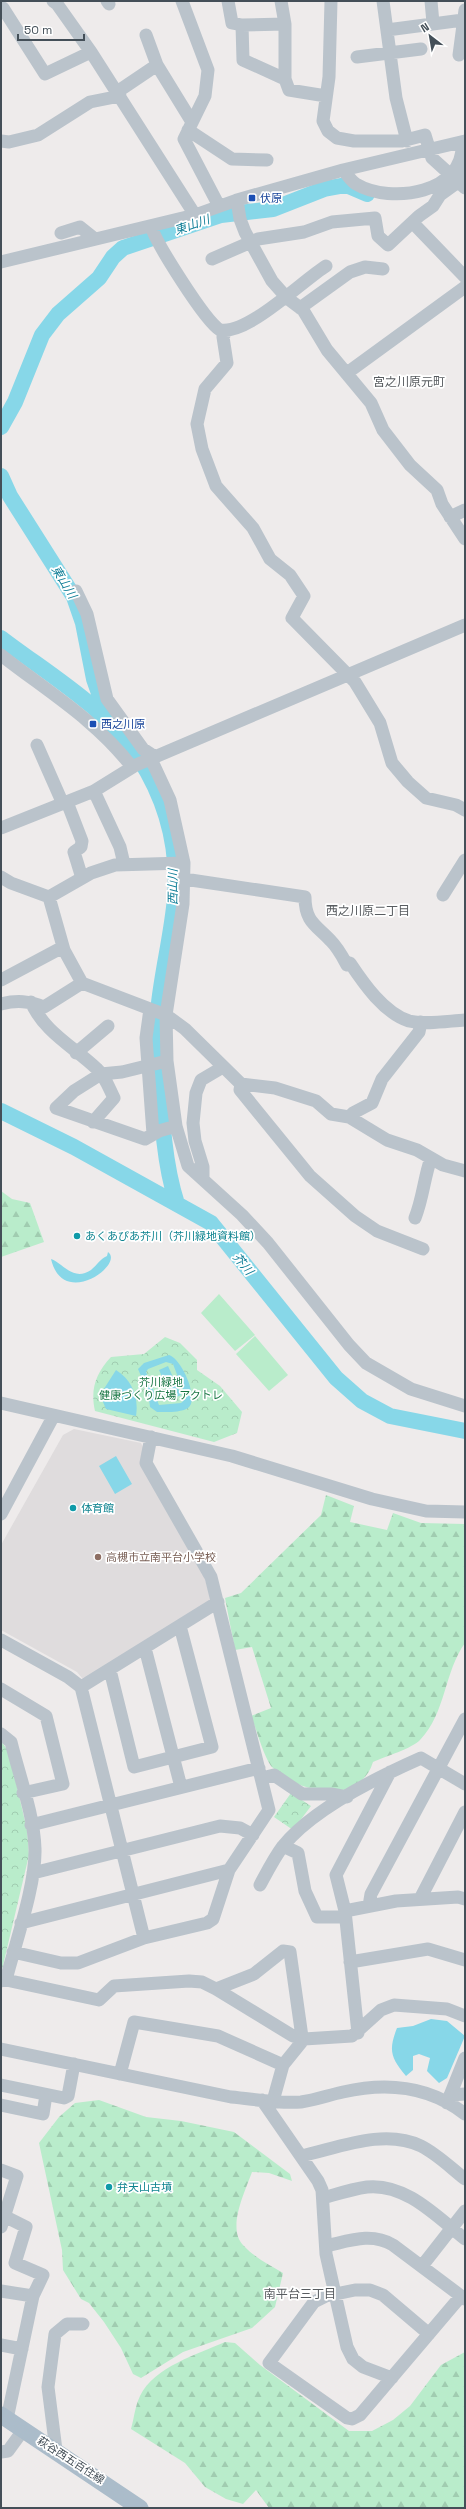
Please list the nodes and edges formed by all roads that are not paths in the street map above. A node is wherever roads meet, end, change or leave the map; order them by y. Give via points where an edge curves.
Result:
1 (53, 1) edge
2 (182, 1) edge
3 (228, 1) edge
4 (281, 1) edge
5 (331, 1) edge
6 (382, 1) edge
7 (431, 1) edge
8 (1, 9) edge
9 (464, 15) edge
10 (433, 22) junction
11 (285, 24) junction
12 (242, 25) junction
13 (387, 30) junction
14 (146, 35) dead end
15 (421, 49) dead end
16 (91, 52) junction
17 (389, 53) junction
18 (459, 55) dead end
19 (357, 57) dead end
20 (157, 65) junction
21 (285, 79) junction
22 (118, 94) junction
23 (326, 96) junction
24 (190, 126) junction
25 (1, 140) edge
26 (407, 141) junction
27 (463, 141) edge
28 (431, 149) junction
29 (267, 160) dead end
30 (344, 170) junction
31 (458, 179) edge
32 (219, 206) junction
33 (238, 208) junction
34 (195, 215) junction
35 (413, 222) junction
36 (61, 233) dead end
37 (153, 234) junction
38 (95, 239) junction
39 (250, 242) junction
40 (212, 259) dead end
41 (1, 262) edge
42 (326, 266) dead end
43 (383, 269) dead end
44 (465, 277) edge
45 (465, 287) edge
46 (287, 298) junction
47 (300, 308) junction
48 (226, 331) junction
49 (347, 373) junction
50 (465, 510) edge
51 (450, 517) junction
52 (465, 539) edge
53 (76, 591) dead end
54 (465, 625) edge
55 (1, 655) edge
56 (348, 674) junction
57 (37, 745) dead end
58 (153, 758) junction
59 (134, 766) junction
60 (94, 791) junction
61 (65, 803) junction
62 (465, 810) edge
63 (1, 828) edge
64 (465, 860) edge
65 (124, 864) junction
66 (178, 864) junction
67 (1, 877) edge
68 (82, 878) junction
69 (184, 879) junction
70 (443, 895) dead end
71 (49, 897) junction
72 (64, 948) junction
73 (1, 980) edge
74 (82, 983) junction
75 (31, 1002) junction
76 (1, 1004) edge
77 (150, 1009) junction
78 (165, 1015) junction
79 (465, 1020) edge
80 (421, 1022) junction
81 (108, 1026) dead end
82 (76, 1053) junction
83 (167, 1061) junction
84 (148, 1064) junction
85 (223, 1067) junction
86 (101, 1074) junction
87 (241, 1084) junction
88 (349, 1117) junction
89 (93, 1122) junction
90 (174, 1127) junction
91 (156, 1132) junction
92 (431, 1158) junction
93 (465, 1171) edge
94 (202, 1179) junction
95 (415, 1218) dead end
96 (423, 1249) dead end
97 (1, 1403) edge
98 (465, 1406) edge
99 (53, 1417) junction
100 (151, 1437) junction
101 (465, 1512) edge
102 (1, 1514) edge
103 (218, 1602) junction
104 (180, 1626) junction
105 (1, 1640) edge
106 (145, 1648) junction
107 (110, 1670) junction
108 (81, 1687) junction
109 (1, 1689) edge
110 (465, 1719) edge
111 (1, 1734) edge
112 (173, 1757) junction
113 (438, 1769) junction
114 (390, 1772) junction
115 (260, 1773) junction
116 (465, 1784) edge
117 (181, 1788) junction
118 (23, 1793) junction
119 (346, 1797) junction
120 (111, 1805) junction
121 (465, 1812) edge
122 (31, 1825) junction
123 (253, 1835) junction
124 (283, 1846) junction
125 (122, 1850) junction
126 (229, 1870) junction
127 (33, 1873) junction
128 (260, 1885) dead end
129 (133, 1895) junction
130 (420, 1899) junction
131 (465, 1899) edge
132 (369, 1906) junction
133 (345, 1914) junction
134 (21, 1923) junction
135 (144, 1938) junction
136 (13, 1952) junction
137 (465, 1960) edge
138 (350, 1962) junction
139 (4, 1981) edge
140 (216, 1990) junction
141 (465, 2016) edge
142 (358, 2033) junction
143 (303, 2038) junction
144 (1, 2049) edge
145 (465, 2058) edge
146 (74, 2064) junction
147 (283, 2065) junction
148 (120, 2074) junction
149 (1, 2085) edge
150 (465, 2094) edge
151 (46, 2095) junction
152 (448, 2099) junction
153 (268, 2101) junction
154 (1, 2105) edge
155 (465, 2114) edge
156 (301, 2156) junction
157 (1, 2170) edge
158 (465, 2179) edge
159 (322, 2198) junction
160 (465, 2210) edge
161 (3, 2222) edge
162 (451, 2228) junction
163 (465, 2239) edge
164 (326, 2246) junction
165 (422, 2266) junction
166 (1, 2291) edge
167 (334, 2294) junction
168 (33, 2296) junction
169 (463, 2298) edge
170 (83, 2324) dead end
171 (429, 2334) junction
172 (1, 2345) edge
173 (22, 2349) junction
174 (392, 2378) junction
175 (4, 2417) edge
176 (24, 2429) junction
177 (56, 2450) junction
178 (1, 2452) edge
179 (140, 2508) edge

1 - 16 street via 58,4
2 - 24 street via 208,70 205,96
3 - 12 street via 232,23
4 - 11 street
5 - 23 street via 329,78
6 - 13 street
7 - 10 street
8 - 16 street via 3,8 45,74
9 - 10 street
9 - 18 street
10 - 13 street
11 - 12 street
11 - 21 street
12 - 21 street via 243,60
13 - 17 street
14 - 20 street
15 - 17 street
16 - 22 street
17 - 19 street
17 - 26 street via 398,111
20 - 22 street
20 - 24 street
21 - 23 street via 289,90
22 - 25 street via 90,102 38,135 9,142
22 - 34 street
23 - 26 street via 323,121 328,131 337,138 354,141
24 - 29 street via 232,159
24 - 32 street via 184,139
26 - 28 street via 425,136
27 - 28 street
27 - 31 street
28 - 30 street
28 - 31 street via 432,158
30 - 31 street via 355,184 395,194 430,189
30 - 33 street
31 - 35 street via 440,195 433,206
32 - 33 street
32 - 34 street
33 - 39 street
34 - 37 street
35 - 39 street via 388,245 378,236 376,218 332,222 304,232
35 - 44 street
36 - 38 street via 80,227
37 - 38 street
37 - 48 street via 212,322 220,330
38 - 41 street
39 - 40 street via 242,248
39 - 46 street via 272,281
42 - 46 street
43 - 47 street via 365,267 350,272
45 - 49 street
46 - 47 street
46 - 48 street via 241,326
47 - 49 street via 315,326 327,350
48 - 56 street via 223,337 227,363 205,389 198,424 202,449 216,486 253,528 270,559 290,575 304,596 292,618
49 - 51 street via 371,403 383,430 410,465 437,490
50 - 51 street
51 - 52 street
53 - 58 street via 87,614 107,699 143,749
54 - 56 street
55 - 59 street via 73,707 106,736
56 - 58 street
56 - 62 street via 380,723 392,763 419,794
57 - 61 street
58 - 59 street
58 - 66 street via 170,800
59 - 60 street
60 - 61 street
60 - 65 street via 120,847
61 - 63 street
61 - 68 street via 82,841 81,847 74,852
64 - 70 street
65 - 66 street
65 - 68 street via 101,869
66 - 69 street
67 - 71 street
68 - 71 street
69 - 78 street via 183,904
69 - 80 street via 304,897 308,918 332,941 347,965 350,963 366,986 391,1011 410,1021
71 - 72 street
72 - 73 street
72 - 74 street
74 - 75 street via 44,1007
74 - 77 street
75 - 76 street via 16,1000
75 - 82 street via 38,1018
77 - 78 street
77 - 84 street via 146,1038
78 - 83 street
78 - 85 street via 185,1029
79 - 80 street
80 - 88 street via 419,1032 382,1079 372,1103 353,1112
81 - 82 street
82 - 86 street
83 - 84 street
83 - 90 street
84 - 86 street via 122,1072
84 - 91 street
85 - 87 street
85 - 94 street via 201,1080 196,1093 193,1123 195,1141 203,1167
86 - 89 street via 114,1098
86 - 89 street via 74,1091 56,1108
87 - 88 street via 275,1088 316,1100 336,1116
87 - 96 street via 240,1090 310,1176 355,1216 377,1231
88 - 92 street via 382,1138 417,1150
89 - 91 street via 144,1140
90 - 91 street
90 - 94 street via 188,1166
92 - 93 street via 443,1165
92 - 95 street via 423,1178 421,1202
94 - 98 street via 242,1215 268,1243 366,1363 411,1390
97 - 99 street
99 - 100 street
99 - 102 street
100 - 101 street via 232,1456 372,1499 426,1511
100 - 103 street via 146,1463 204,1562
103 - 104 street
103 - 115 street
104 - 106 street
104 - 112 street via 212,1747
105 - 108 street via 68,1677
106 - 107 street
106 - 112 street
107 - 108 street
107 - 112 street via 134,1767
108 - 120 street
109 - 118 street via 46,1716 63,1784
110 - 113 street
111 - 118 street via 11,1742
112 - 117 street
113 - 114 street via 422,1758
113 - 116 street
113 - 132 street via 371,1894
114 - 119 street
114 - 133 street via 336,1875
115 - 117 street
115 - 119 street via 274,1775 302,1794
115 - 123 street via 270,1810
117 - 120 street
118 - 122 street
119 - 124 street via 307,1822
120 - 122 street
120 - 125 street
121 - 130 street
122 - 127 street via 35,1849
123 - 125 street via 240,1828 220,1826
123 - 126 street
124 - 128 street
124 - 133 street via 298,1853 305,1891 317,1917
125 - 127 street
125 - 129 street
126 - 129 street
126 - 135 street via 213,1919 207,1923
127 - 134 street
129 - 134 street
129 - 135 street
130 - 131 street
130 - 132 street
132 - 133 street
133 - 138 street
134 - 136 street
135 - 136 street via 74,1964
136 - 139 street
137 - 138 street via 428,1949
138 - 142 street
139 - 140 street via 99,2000 114,1986 189,1981 202,1982
140 - 143 street via 293,2036
140 - 143 street via 254,1974 283,1951 290,1952
141 - 142 street via 447,2009 394,2005 381,2010
142 - 143 street via 345,2038
143 - 147 street
144 - 146 street
145 - 152 street
146 - 148 street
146 - 151 street via 68,2096 64,2098
147 - 148 street via 218,2036 134,2022
147 - 153 street
148 - 153 street via 231,2097
149 - 151 street
150 - 152 street
151 - 154 street via 43,2114
152 - 153 street via 394,2086 358,2089 301,2102
152 - 155 street
153 - 156 street
156 - 158 street via 374,2140 400,2140 425,2149
156 - 159 street via 318,2181
157 - 161 street via 16,2176
159 - 162 street via 361,2188 388,2188 408,2195
159 - 164 street
160 - 162 street
161 - 168 street via 26,2227 15,2263 43,2275
162 - 163 street
162 - 165 street
164 - 165 street via 377,2238 393,2244
164 - 167 street
165 - 169 street
166 - 168 street
167 - 171 street via 360,2289 379,2292
167 - 174 street via 351,2355 363,2367
167 - 174 street via 314,2302 269,2363 350,2419 360,2415
168 - 173 street
169 - 171 street
170 - 177 street via 67,2324 55,2334 48,2387
171 - 174 street
172 - 173 street
173 - 175 street
175 - 176 main road, 萩谷西五百住線
176 - 177 main road, 萩谷西五百住線
176 - 178 street via 8,2451
177 - 179 main road, 萩谷西五百住線

